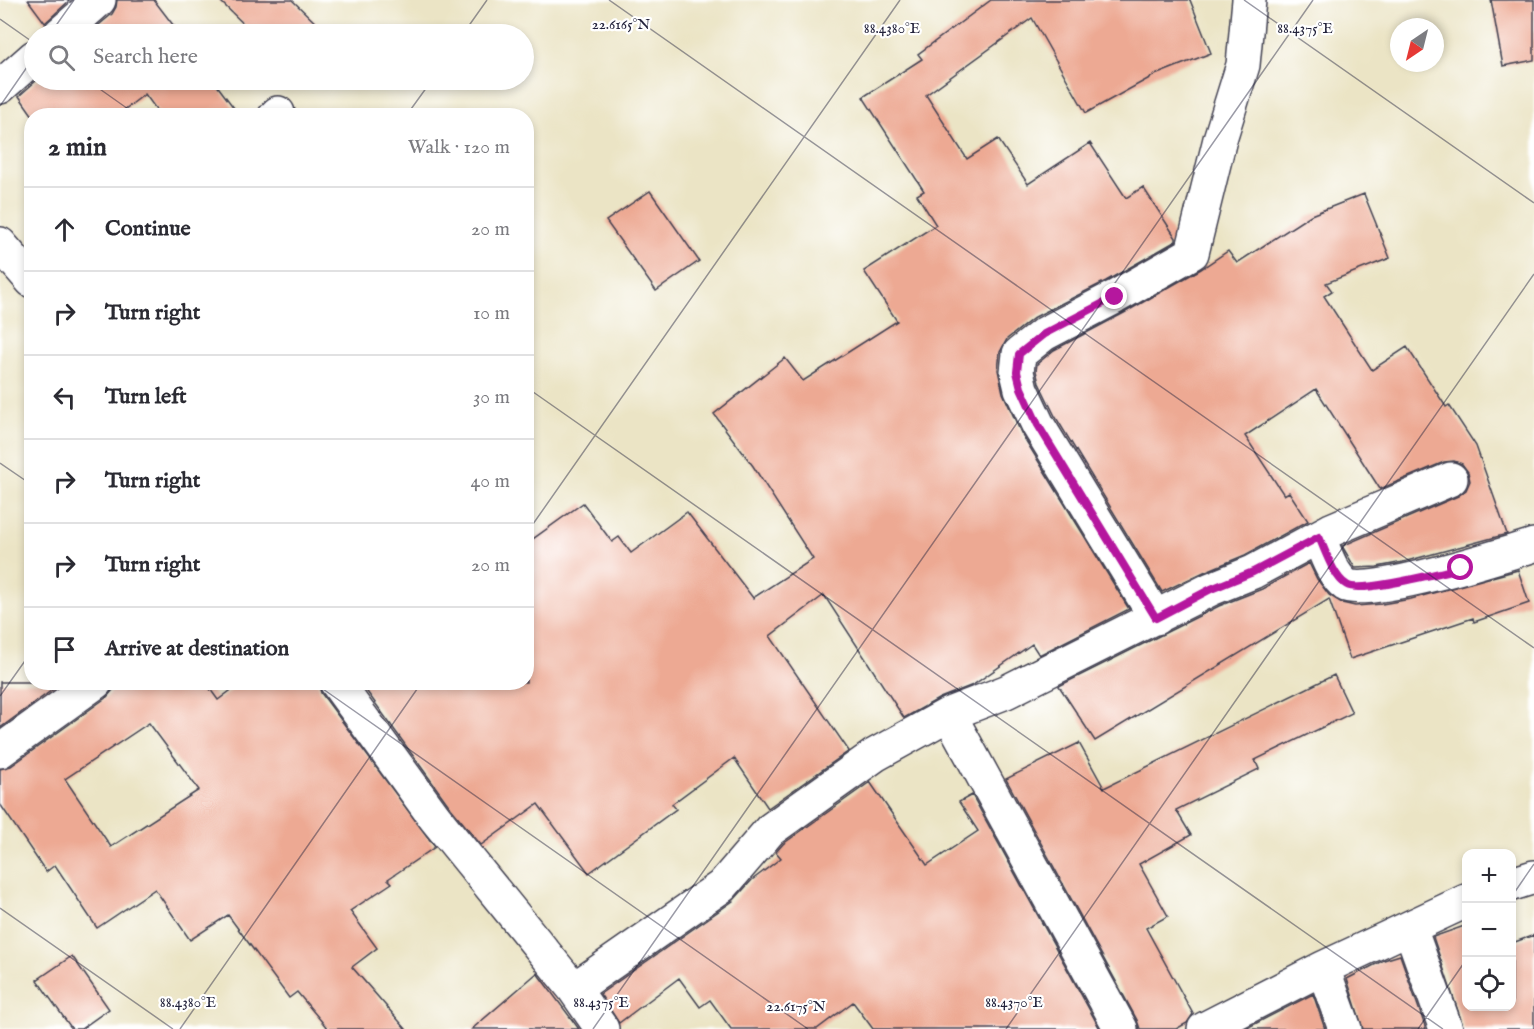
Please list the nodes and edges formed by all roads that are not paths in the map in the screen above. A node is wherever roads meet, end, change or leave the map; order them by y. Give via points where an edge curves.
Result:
1 (99, 0) edge
2 (1249, 0) edge
3 (71, 24) edge
4 (24, 66) edge
5 (0, 87) edge
6 (0, 244) edge
7 (24, 272) edge
8 (1451, 479) dead end
9 (1319, 537) junction
10 (1534, 545) edge
11 (1156, 618) junction
12 (85, 690) edge
13 (342, 690) edge
14 (949, 714) junction
15 (0, 751) edge
16 (1534, 877) edge
17 (1516, 883) edge
18 (1463, 903) edge
19 (1410, 928) junction
20 (1323, 968) junction
21 (574, 989) junction
22 (602, 1029) edge
23 (1121, 1029) edge
24 (1204, 1029) edge
25 (1344, 1029) edge
26 (1446, 1029) edge

1 - 3 street
2 - 11 street via 1243,64 1192,253 1044,334 1019,354 1017,372 1021,388 1038,425
4 - 5 street
6 - 7 street
8 - 9 street
9 - 10 street via 1334,570 1347,585 1364,588 1461,568
9 - 11 street
11 - 14 street via 1006,692
12 - 15 street
13 - 21 street via 435,818
14 - 21 street via 875,755 770,830 722,886
14 - 23 street
16 - 17 street
18 - 19 street
19 - 20 street
19 - 26 street
20 - 24 street
20 - 25 street
21 - 22 street

